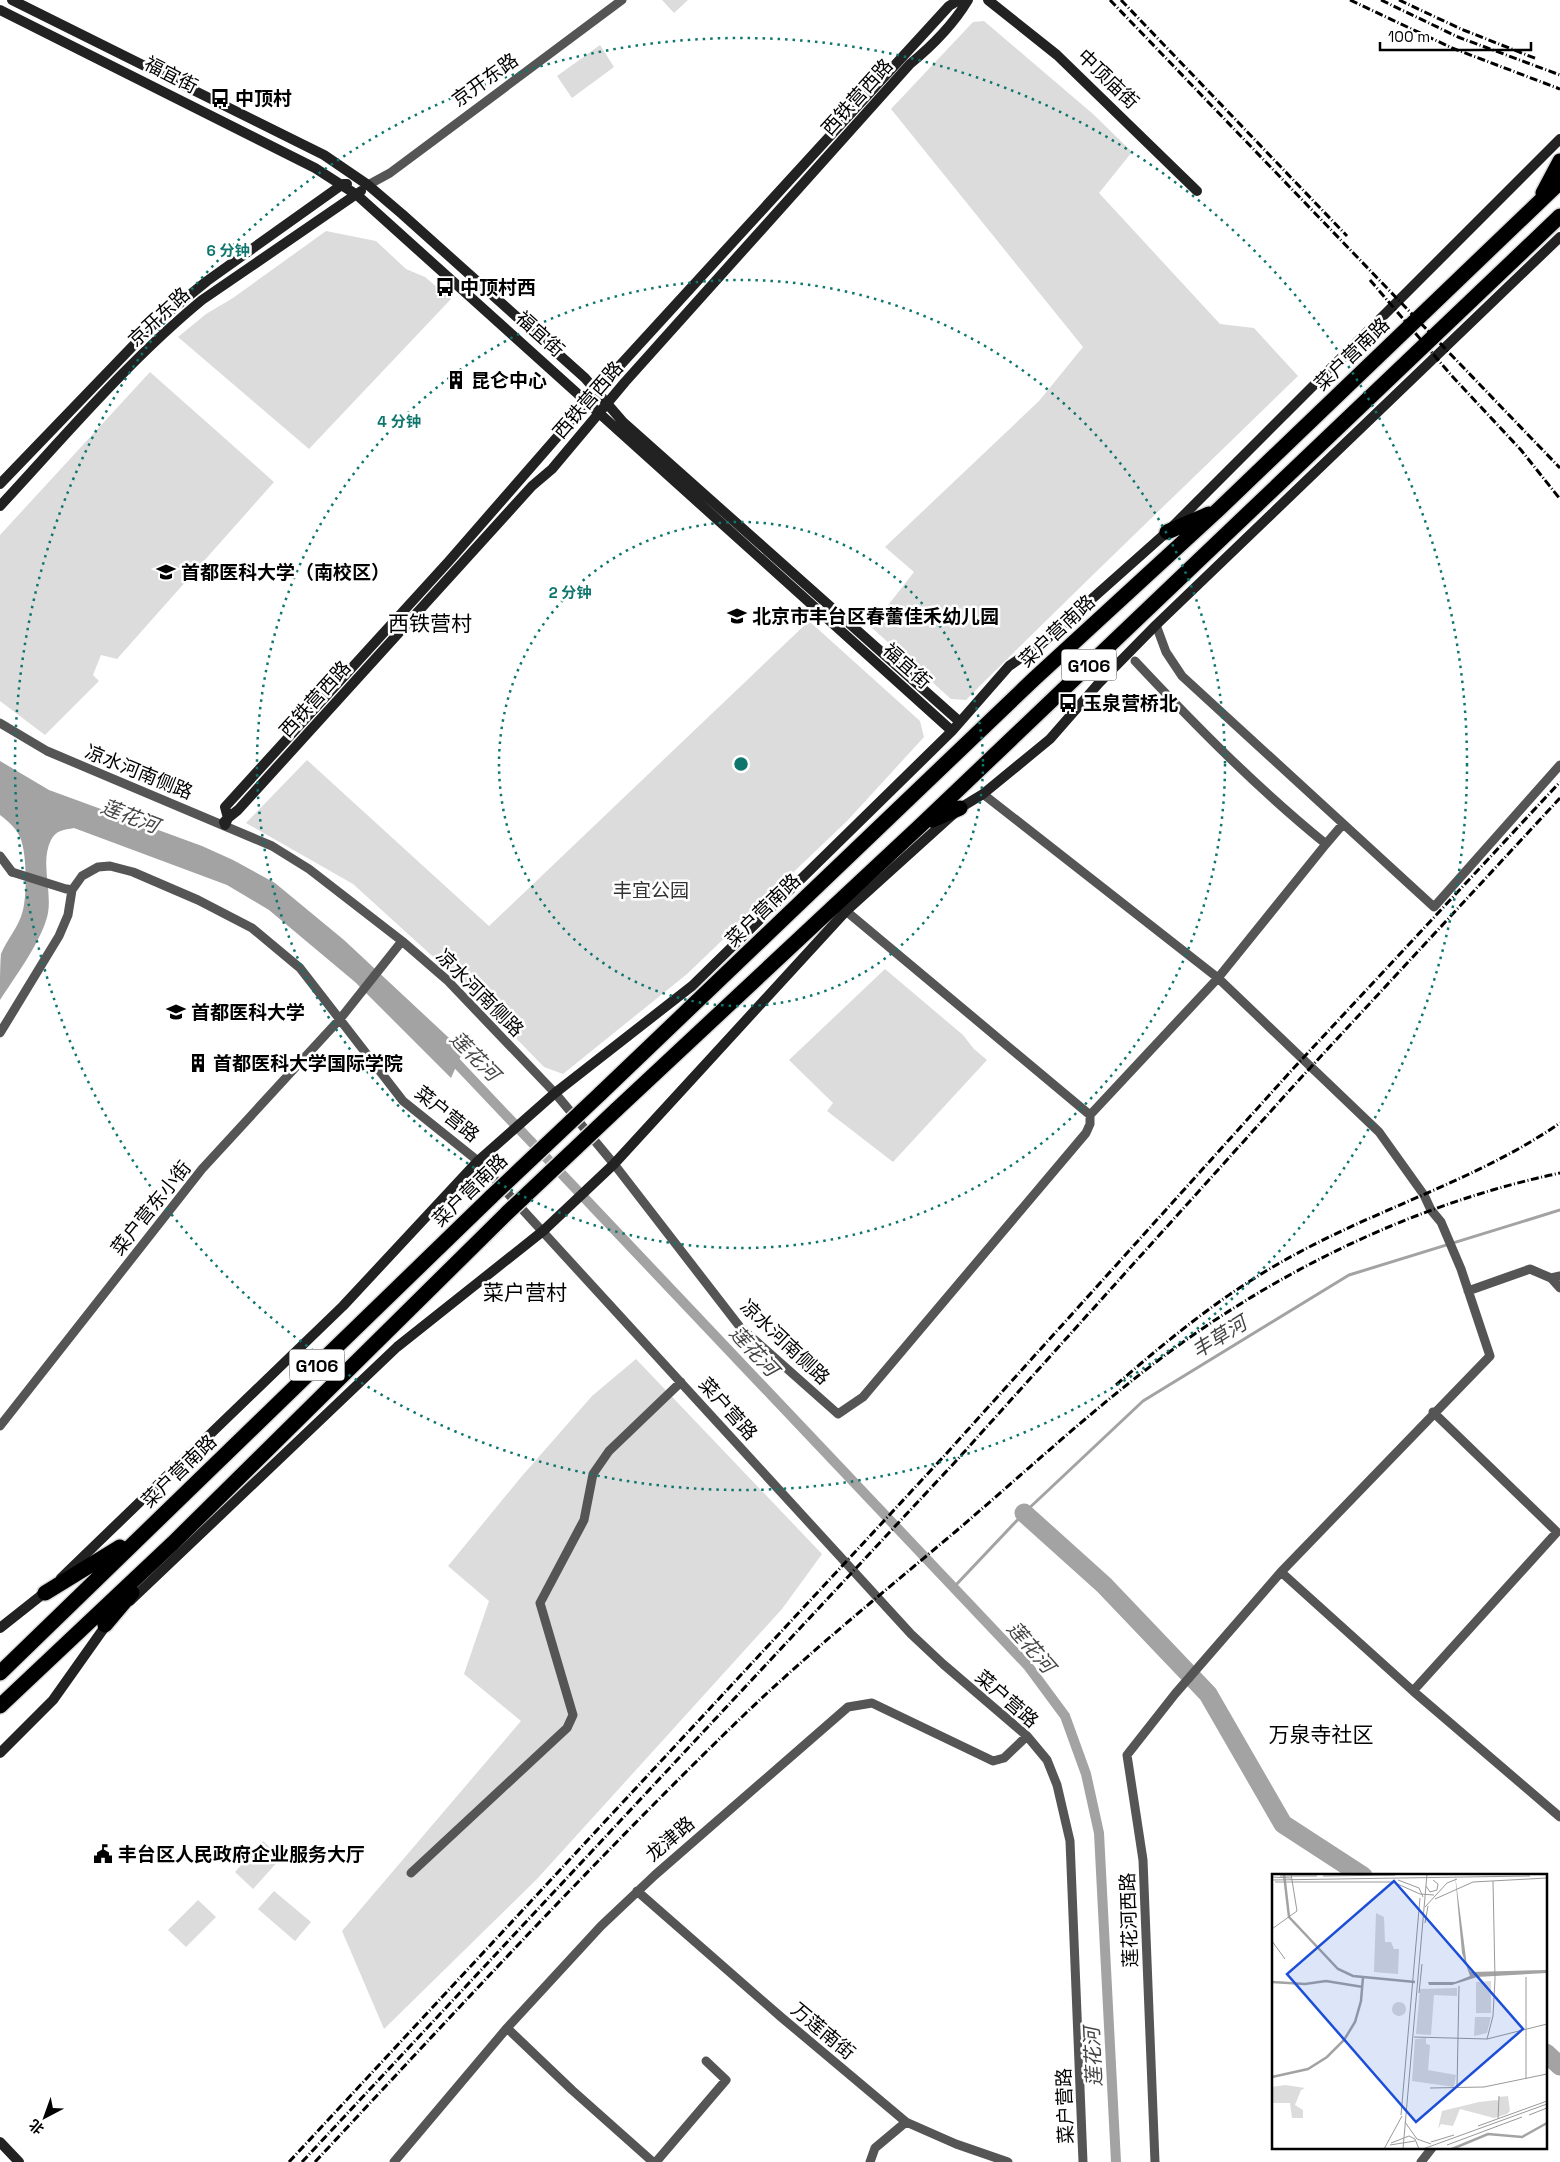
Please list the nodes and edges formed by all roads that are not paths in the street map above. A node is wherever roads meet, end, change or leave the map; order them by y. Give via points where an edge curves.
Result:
1 (12, 0) edge
2 (622, 0) edge
3 (959, 0) edge
4 (968, 0) edge
5 (988, 0) edge
6 (0, 10) edge
7 (1560, 139) edge
8 (1560, 160) edge
9 (1560, 182) edge
10 (343, 184) junction
11 (368, 186) junction
12 (1197, 191) dead end
13 (357, 195) junction
14 (1538, 204) junction
15 (1560, 216) edge
16 (1560, 237) edge
17 (597, 392) junction
18 (588, 402) junction
19 (607, 404) junction
20 (600, 412) junction
21 (0, 484) edge
22 (0, 506) edge
23 (1219, 509) junction
24 (1167, 532) junction
25 (1156, 625) junction
26 (1135, 661) dead end
27 (960, 722) junction
28 (0, 723) edge
29 (952, 731) junction
30 (1560, 765) edge
31 (983, 794) junction
32 (960, 808) junction
33 (225, 822) junction
34 (1343, 824) junction
35 (920, 826) junction
36 (1326, 844) junction
37 (0, 856) edge
38 (69, 889) junction
39 (846, 911) junction
40 (402, 941) junction
41 (1218, 978) junction
42 (340, 1019) junction
43 (0, 1033) edge
44 (555, 1093) junction
45 (1090, 1115) junction
46 (478, 1161) junction
47 (614, 1164) junction
48 (543, 1231) junction
49 (1556, 1277) edge
50 (1560, 1288) edge
51 (1468, 1291) junction
52 (681, 1382) junction
53 (1433, 1412) junction
54 (0, 1426) edge
55 (142, 1534) junction
56 (173, 1543) junction
57 (1281, 1572) junction
58 (44, 1593) junction
59 (105, 1625) junction
60 (0, 1628) edge
61 (0, 1674) edge
62 (1413, 1691) junction
63 (0, 1706) edge
64 (1027, 1736) junction
65 (0, 1753) edge
66 (1560, 1817) edge
67 (411, 1873) dead end
68 (637, 1891) junction
69 (507, 2028) junction
70 (706, 2061) dead end
71 (906, 2122) junction
72 (0, 2142) edge
73 (1430, 2150) edge
74 (19, 2162) edge
75 (394, 2162) edge
76 (654, 2162) edge
77 (870, 2162) edge
78 (1008, 2162) edge
79 (1083, 2162) edge
80 (1155, 2162) edge
81 (1421, 2162) edge

1 - 11 street, 福宜街 via 320,152
2 - 11 street, 京开东路 via 390,173
3 - 17 street, 西铁营西路 via 949,6
4 - 19 street, 西铁营西路 via 929,48 910,64
5 - 12 street, 中顶庙街 via 1057,55
6 - 10 street, 福宜街
7 - 24 street, 菜户营南路
8 - 14 highway
9 - 14 highway, 菜户营南路 / G106
10 - 11 street
10 - 13 street, 福宜街
10 - 21 street, 京开东路 via 206,281 155,322
11 - 13 street, 京开东路
11 - 17 street, 福宜街 via 586,378
13 - 18 street, 福宜街
13 - 22 street, 京开东路 via 210,294 182,317
14 - 23 highway, 菜户营南路 / G106
15 - 35 highway, G106
16 - 25 street
17 - 18 street, 西铁营西路
17 - 19 street, 福宜街
18 - 20 street, 福宜街
18 - 33 street, 西铁营西路 via 225,807
19 - 20 street, 西铁营西路
19 - 27 street, 福宜街
20 - 29 street, 福宜街
20 - 33 street, 西铁营西路 via 552,469 532,486
23 - 24 highway
23 - 55 highway, 菜户营南路 / G106, bridge via 1034,679
24 - 27 street, 菜户营南路 via 1043,643 1009,666
25 - 31 street via 1050,739
25 - 34 street via 1166,652 1182,676
26 - 36 street via 1221,751
27 - 29 street, 菜户营南路
28 - 33 street, 凉水河南侧路 via 47,751
29 - 44 street, 菜户营南路 via 692,986
30 - 34 street via 1434,907
31 - 32 street
31 - 41 street
32 - 35 highway
32 - 39 street
33 - 40 street, 凉水河南侧路 via 309,869
34 - 36 street
35 - 56 highway, G106, bridge via 508,1212
36 - 41 street
37 - 38 street, bridge via 12,872
38 - 42 street, 菜户营路 via 98,867 110,866 133,872 198,900 252,928 300,968
38 - 43 street via 68,915 60,936
39 - 45 street
39 - 47 street
40 - 42 street, 菜户营东小街
40 - 44 street, 凉水河南侧路 via 447,980
41 - 45 street
41 - 51 street via 1379,1132 1441,1222
42 - 46 street, 菜户营路 via 403,1101
42 - 54 street, 菜户营东小街 via 202,1169
44 - 46 street, 菜户营南路
44 - 47 street, 凉水河南侧路
45 - 47 street, 凉水河南侧路 via 1086,1133 1074,1148 864,1397 838,1414 740,1327
46 - 48 street, 菜户营路
46 - 58 street, 菜户营南路 via 343,1306
47 - 48 street
48 - 52 street, 菜户营路
48 - 59 street via 397,1347
49 - 50 street
49 - 51 street via 1530,1269
51 - 53 street, 莲花河西路 via 1490,1356
52 - 64 street, 菜户营路 via 910,1634
52 - 67 street via 609,1451 592,1474 584,1520 540,1603 572,1715 567,1728
53 - 57 street, 莲花河西路
53 - 62 street via 1557,1532
55 - 58 highway
55 - 61 highway, 菜户营南路 / G106
56 - 59 highway
56 - 63 highway, G106
57 - 62 street
57 - 80 street, 莲花河西路 via 1175,1694 1127,1755 1143,1860
58 - 60 street, 菜户营南路
59 - 65 street via 53,1700
62 - 66 street
64 - 68 street, 龙津路 via 1004,1758 993,1761 872,1703 848,1707
64 - 79 street, 菜户营路 via 1043,1754 1054,1776 1070,1841
68 - 69 street, 龙津路
68 - 71 street, 万莲南街
69 - 75 street, 龙津路
69 - 76 street
70 - 76 street via 726,2080
71 - 77 street via 875,2148
71 - 78 street, 万莲南街
72 - 74 street
73 - 81 street

